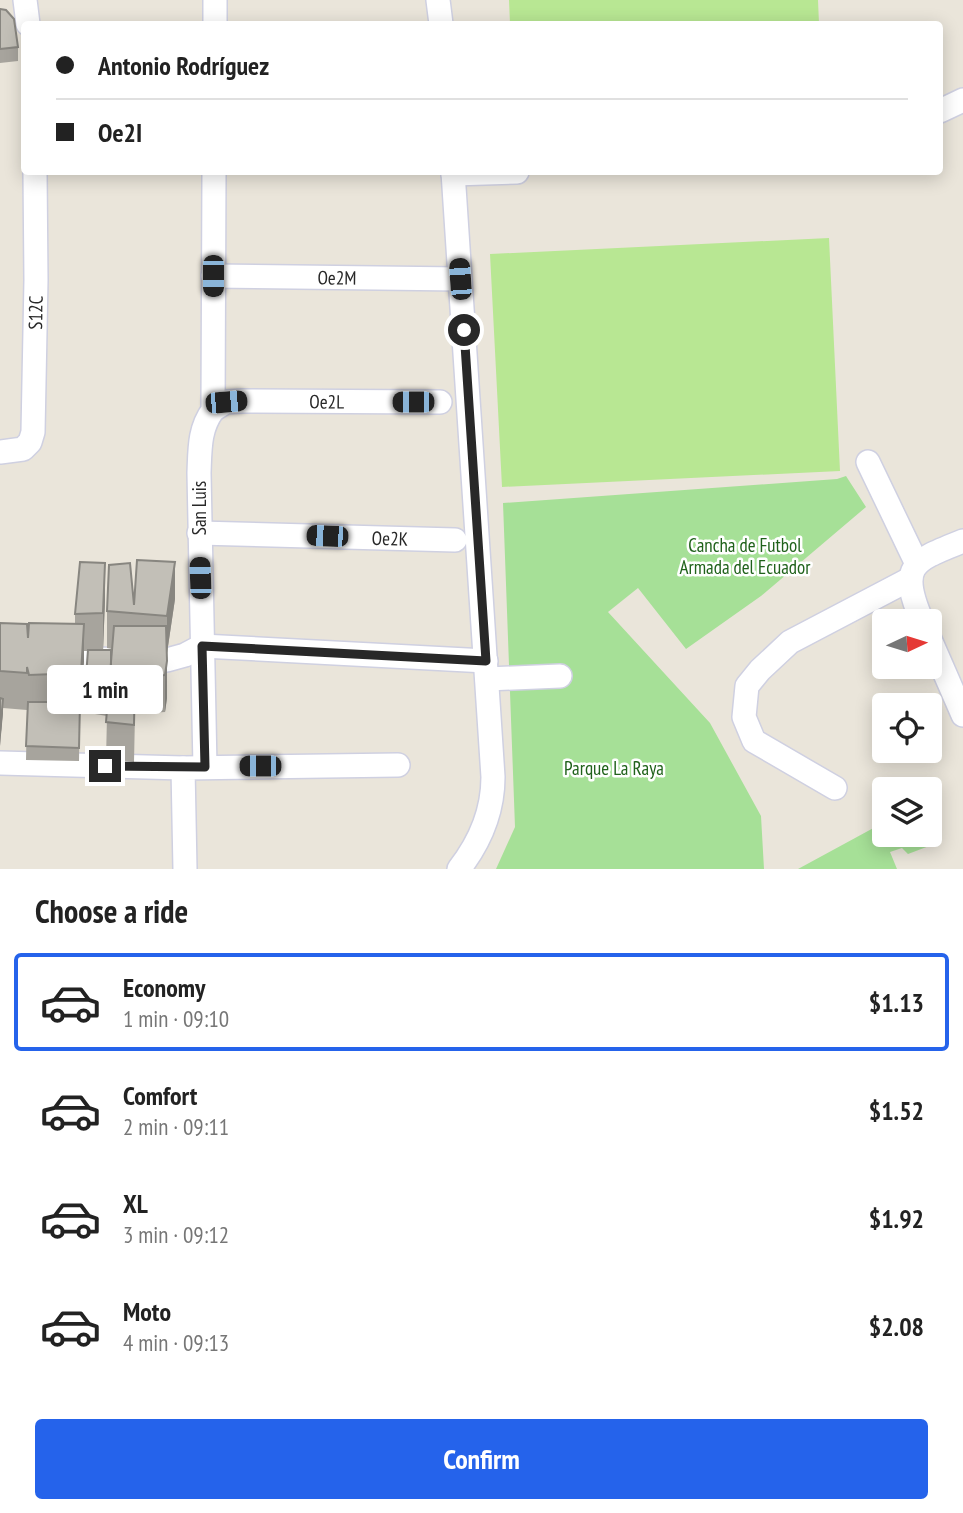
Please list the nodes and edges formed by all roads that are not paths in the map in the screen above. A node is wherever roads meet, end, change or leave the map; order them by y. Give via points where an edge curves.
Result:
1 (25, 0) edge
2 (215, 0) edge
3 (438, 0) edge
4 (28, 21) edge
5 (215, 21) edge
6 (441, 21) edge
7 (963, 101) edge
8 (943, 110) edge
9 (35, 175) edge
10 (214, 175) edge
11 (453, 175) edge
12 (213, 276) junction
13 (460, 279) junction
14 (440, 402) dead end
15 (213, 410) junction
16 (11, 451) edge
17 (868, 462) dead end
18 (199, 533) junction
19 (456, 540) dead end
20 (963, 541) edge
21 (914, 571) junction
22 (920, 609) edge
23 (202, 646) junction
24 (0, 658) edge
25 (942, 667) edge
26 (487, 670) junction
27 (560, 676) dead end
28 (963, 715) edge
29 (0, 763) edge
30 (398, 765) dead end
31 (194, 767) junction
32 (835, 788) dead end
33 (185, 869) edge
34 (459, 869) edge

1 - 4 street
2 - 5 street
3 - 6 street
7 - 8 street
9 - 16 street, S12C via 33,432 30,442
10 - 12 street, San Luis
11 - 13 street
12 - 13 street, Oe2M
12 - 15 street, San Luis
13 - 26 street
14 - 15 street, Oe2L via 242,401 226,402
15 - 18 street, San Luis via 201,437
17 - 21 street
18 - 19 street, Oe2K
18 - 23 street, San Luis
20 - 21 street via 925,557
21 - 22 street
21 - 32 street via 790,642 747,686 744,717 754,741
23 - 24 street via 167,660
23 - 26 street
23 - 31 street, San Luis
25 - 28 street
26 - 27 street
26 - 34 street via 491,809
29 - 31 street
30 - 31 street
31 - 33 street, San Luis

